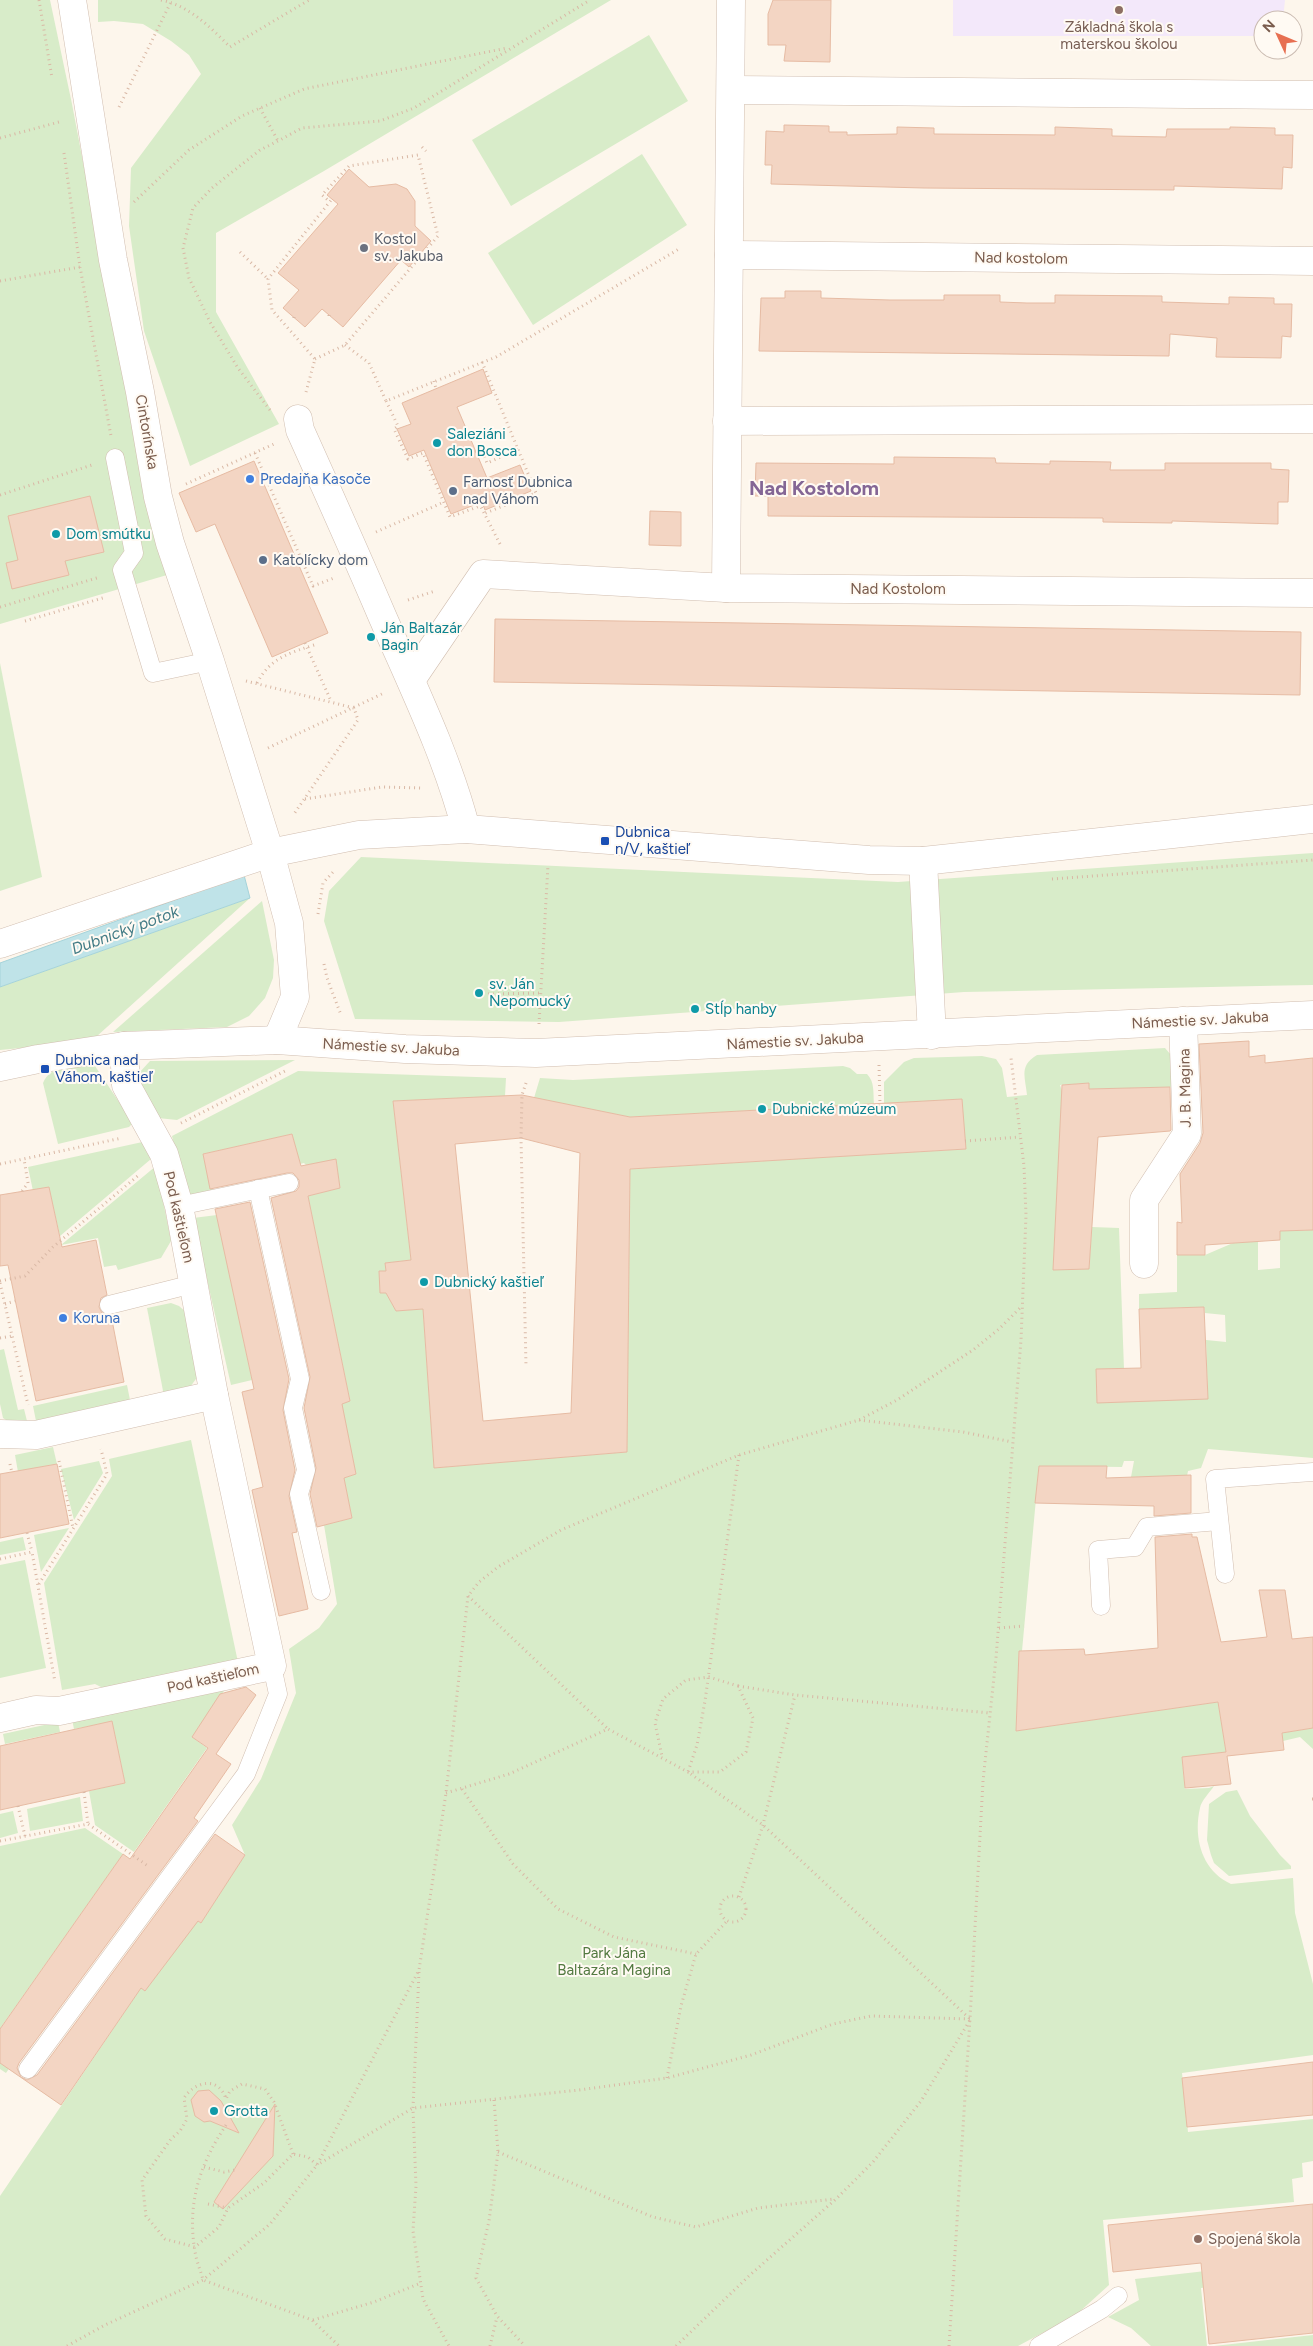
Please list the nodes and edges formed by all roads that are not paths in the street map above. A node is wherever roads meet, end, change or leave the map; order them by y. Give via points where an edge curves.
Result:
1 (72, 0) edge
2 (731, 0) edge
3 (731, 90) junction
4 (1313, 95) edge
5 (729, 256) junction
6 (1313, 261) edge
7 (298, 419) road end
8 (1313, 419) edge
9 (727, 421) junction
10 (115, 458) road end
11 (726, 588) junction
12 (1313, 593) edge
13 (210, 661) junction
14 (411, 680) junction
15 (1313, 819) edge
16 (466, 829) junction
17 (270, 853) junction
18 (923, 861) junction
19 (0, 944) edge
20 (1313, 1015) edge
21 (1183, 1021) junction
22 (932, 1035) junction
23 (278, 1040) junction
24 (124, 1046) junction
25 (0, 1068) edge
26 (290, 1183) dead end
27 (258, 1189) junction
28 (179, 1206) junction
29 (1144, 1264) dead end
30 (193, 1284) junction
31 (109, 1305) dead end
32 (214, 1395) junction
33 (0, 1434) edge
34 (1313, 1472) edge
35 (1219, 1521) junction
36 (1226, 1574) dead end
37 (321, 1591) dead end
38 (1101, 1606) dead end
39 (272, 1666) junction
40 (0, 1718) edge
41 (28, 2070) dead end
42 (1118, 2296) dead end
43 (1039, 2346) edge

1 - 13 street, Cintorínska via 113,260 158,496 170,543
2 - 3 street
3 - 4 street
3 - 5 street
5 - 6 street, Nad kostolom
5 - 9 street
7 - 14 street via 300,430
8 - 9 street
9 - 11 street
10 - 13 lane via 134,553 122,570 153,673
11 - 12 street, Nad Kostolom
11 - 14 street, Nad Kostolom via 483,574
13 - 17 street, Cintorínska
14 - 16 street via 456,788
15 - 18 street
16 - 17 street via 359,835
16 - 18 street via 868,860
17 - 19 street
17 - 23 street, Cintorínska via 289,923 295,997
18 - 22 street
20 - 21 street, Námestie sv. Jakuba
21 - 22 street, Námestie sv. Jakuba
21 - 29 street, J. B. Magina via 1187,1134 1144,1200
22 - 23 street, Námestie sv. Jakuba via 536,1053 405,1049
23 - 24 street
24 - 25 street
24 - 28 street, Pod kaštieľom via 126,1084 164,1154
26 - 27 lane
27 - 28 lane
27 - 37 lane via 300,1379 294,1408 306,1470 300,1494
28 - 30 street, Pod kaštieľom
30 - 31 lane
30 - 32 street, Pod kaštieľom
32 - 33 street via 44,1433
32 - 39 street, Pod kaštieľom
34 - 35 lane via 1215,1480
35 - 36 lane
35 - 38 lane via 1147,1527 1135,1547 1098,1550
39 - 40 street, Pod kaštieľom via 59,1711 36,1710
39 - 41 lane via 278,1694 246,1774
42 - 43 lane

